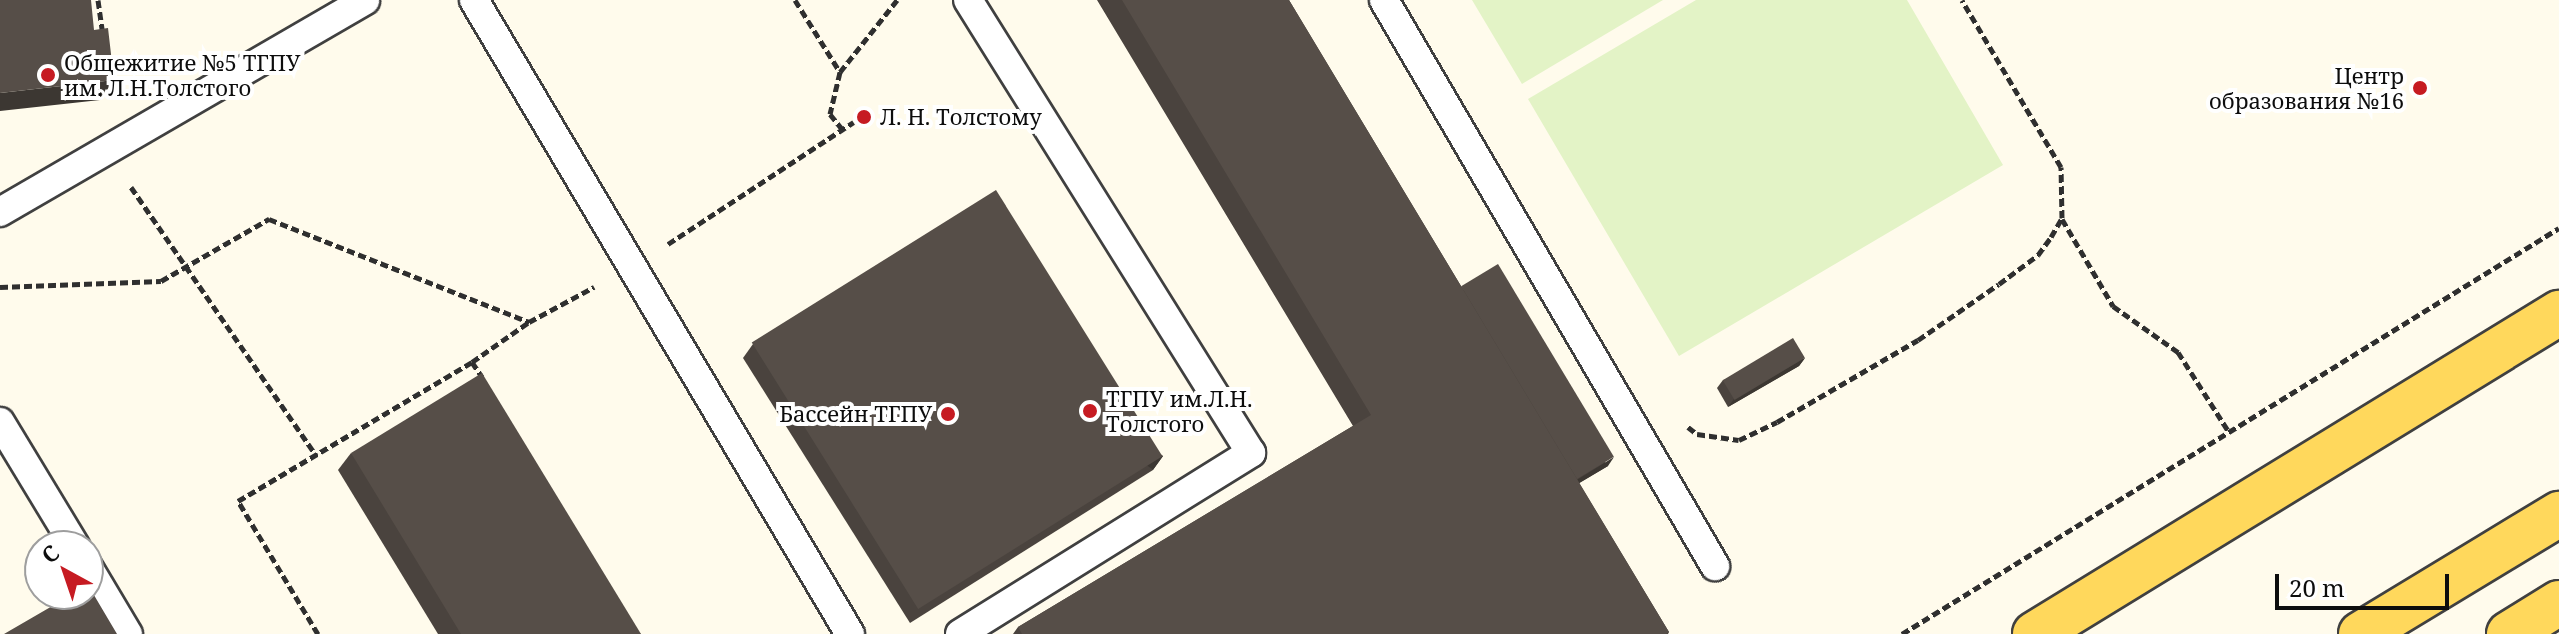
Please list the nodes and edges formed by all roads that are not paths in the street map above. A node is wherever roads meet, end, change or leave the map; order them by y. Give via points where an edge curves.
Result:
1 (365, 0) edge
2 (474, 0) edge
3 (968, 0) edge
4 (1384, 0) edge
5 (0, 212) edge
6 (2559, 313) edge
7 (0, 422) edge
8 (2559, 514) edge
9 (65, 530) edge
10 (1715, 566) dead end
11 (104, 594) edge
12 (2559, 603) edge
13 (128, 634) edge
14 (850, 634) edge
15 (960, 634) edge
16 (2035, 634) edge
17 (2361, 634) edge
18 (2509, 634) edge

1 - 5 lane
2 - 14 lane
3 - 15 lane via 1251,453
4 - 10 lane
6 - 16 main road
7 - 9 lane
8 - 17 main road
11 - 13 lane
12 - 18 main road

